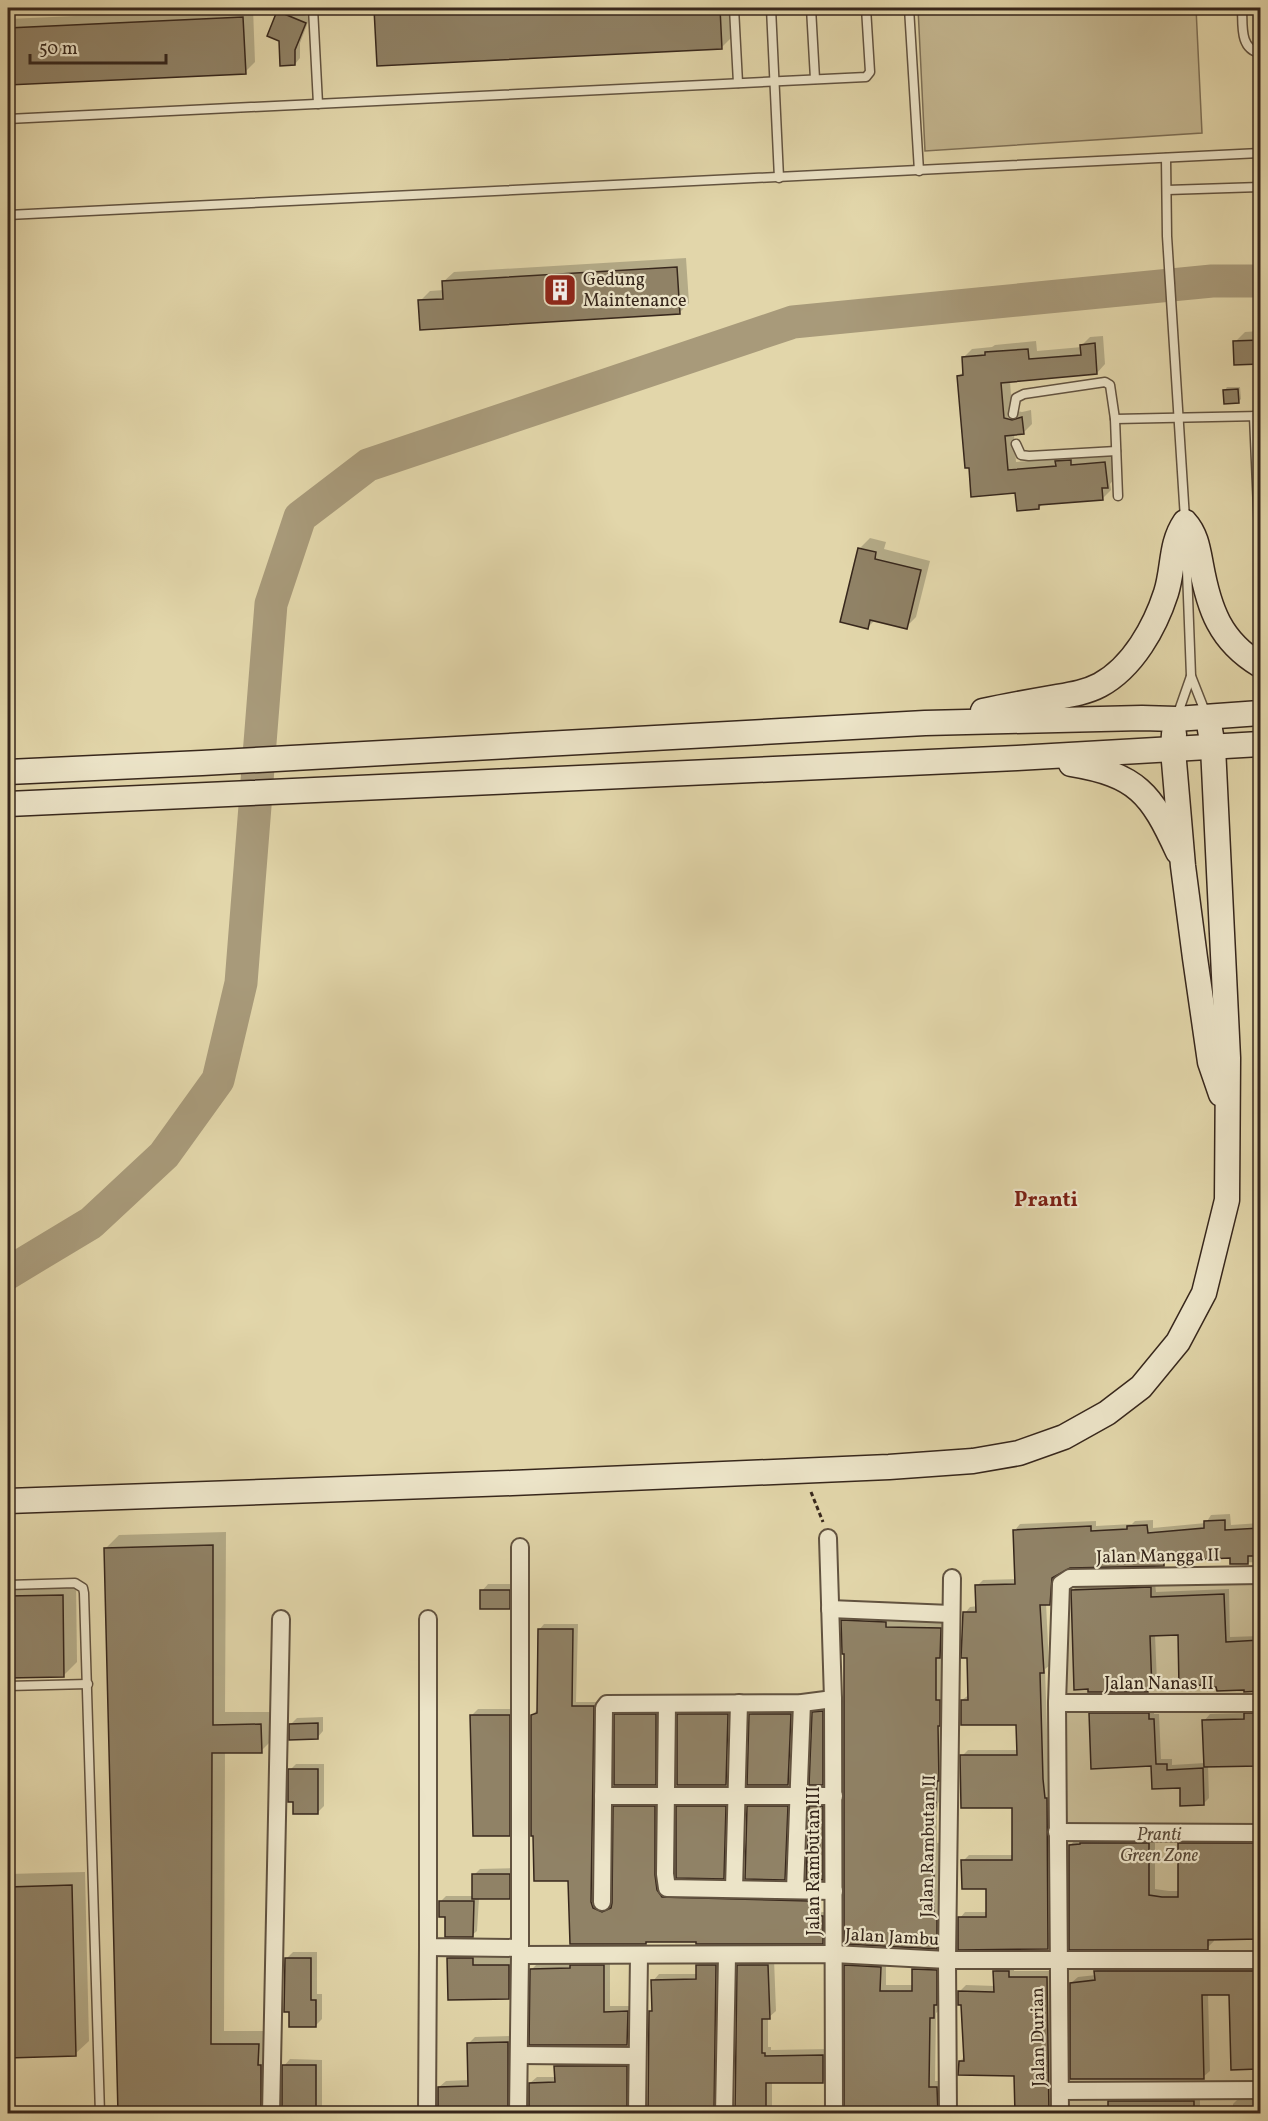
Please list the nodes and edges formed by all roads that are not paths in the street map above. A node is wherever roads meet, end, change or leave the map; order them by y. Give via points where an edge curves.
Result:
1 (313, 8) edge
2 (734, 8) edge
3 (771, 8) edge
4 (812, 8) edge
5 (866, 8) edge
6 (909, 8) edge
7 (1242, 8) edge
8 (1260, 53) edge
9 (815, 79) junction
10 (775, 81) junction
11 (738, 83) junction
12 (318, 104) junction
13 (8, 119) edge
14 (1260, 153) edge
15 (1166, 158) junction
16 (919, 171) junction
17 (779, 178) junction
18 (1260, 187) edge
19 (1167, 190) junction
20 (8, 214) edge
21 (1013, 414) dead end
22 (1257, 416) edge
23 (1178, 418) junction
24 (1114, 419) junction
25 (1017, 444) dead end
26 (1116, 451) junction
27 (1118, 496) dead end
28 (1185, 522) junction
29 (1260, 555) edge
30 (1260, 665) edge
31 (1191, 676) junction
32 (1260, 713) edge
33 (1208, 718) junction
34 (1176, 719) junction
35 (925, 723) junction
36 (1260, 744) edge
37 (1214, 747) junction
38 (1173, 750) junction
39 (1017, 758) junction
40 (8, 772) edge
41 (8, 804) edge
42 (1184, 866) junction
43 (1227, 1112) junction
44 (8, 1501) edge
45 (828, 1538) road end
46 (520, 1547) dead end
47 (1260, 1575) edge
48 (952, 1578) dead end
49 (8, 1585) edge
50 (1060, 1587) joint
51 (830, 1609) junction
52 (951, 1614) junction
53 (282, 1619) dead end
54 (428, 1619) dead end
55 (88, 1684) junction
56 (8, 1686) edge
57 (833, 1700) junction
58 (802, 1702) junction
59 (739, 1703) junction
60 (1260, 1703) edge
61 (667, 1704) junction
62 (1057, 1704) junction
63 (603, 1796) junction
64 (666, 1796) junction
65 (736, 1796) junction
66 (797, 1796) junction
67 (834, 1796) junction
68 (1057, 1832) junction
69 (1260, 1833) edge
70 (734, 1889) junction
71 (795, 1890) junction
72 (834, 1891) junction
73 (602, 1902) dead end
74 (428, 1947) junction
75 (520, 1952) junction
76 (834, 1954) junction
77 (639, 1955) junction
78 (727, 1956) junction
79 (1058, 1959) junction
80 (947, 1960) junction
81 (1260, 1960) edge
82 (519, 2055) junction
83 (637, 2055) junction
84 (1260, 2090) edge
85 (1060, 2091) junction
86 (100, 2114) edge
87 (271, 2114) edge
88 (427, 2114) edge
89 (518, 2114) edge
90 (637, 2114) edge
91 (724, 2114) edge
92 (834, 2114) edge
93 (948, 2114) edge
94 (1060, 2114) edge

1 - 12 lane
2 - 11 lane
3 - 10 lane
4 - 9 lane
5 - 9 lane via 868,77
6 - 16 lane
7 - 8 lane via 1246,44
9 - 10 lane
10 - 11 lane
10 - 17 lane
11 - 12 lane
12 - 13 lane
14 - 15 lane
15 - 16 lane
15 - 19 lane
16 - 17 lane
17 - 20 lane
18 - 19 lane
19 - 23 lane
21 - 24 lane via 1016,398 1024,394 1105,382 1110,385
22 - 23 lane
22 - 29 lane
23 - 24 lane
23 - 28 lane
24 - 26 lane
25 - 26 lane via 1021,455 1029,456
26 - 27 lane
28 - 30 main road via 1196,541 1220,627 1231,642
28 - 31 lane
28 - 35 main road via 1175,541 1167,591 1159,612 1138,651 1116,674 1077,693
31 - 33 lane
31 - 34 lane
32 - 33 main road
33 - 34 main road
33 - 37 main road
34 - 35 main road
34 - 38 main road
35 - 40 main road
36 - 37 main road
37 - 38 main road
37 - 43 main road
38 - 39 main road
38 - 42 main road
39 - 41 main road
39 - 42 main road via 1093,768 1135,785 1150,801
42 - 43 main road via 1210,1062
43 - 44 main road via 1227,1200 1204,1293 1178,1342 1141,1387 1107,1413 1064,1437 1019,1453 962,1462 803,1471
45 - 51 street, Jalan Rambutan III
46 - 75 street
47 - 50 street, Jalan Mangga II via 1070,1578
48 - 52 street, Jalan Rambutan II
49 - 55 lane via 75,1583 83,1588
50 - 62 street, Jalan Durian
51 - 52 street
51 - 57 street, Jalan Rambutan III
52 - 80 street, Jalan Rambutan II
53 - 87 street
54 - 74 street
55 - 56 lane
55 - 86 lane
57 - 58 street
57 - 67 street, Jalan Rambutan III
58 - 59 street
58 - 66 street
59 - 61 street
59 - 65 street
60 - 62 street, Jalan Nanas II
61 - 63 street via 605,1707
61 - 64 street
62 - 68 street, Jalan Durian
63 - 64 street
63 - 73 street
64 - 65 street
64 - 70 street via 667,1888
65 - 66 street
65 - 70 street
66 - 67 street
66 - 71 street
67 - 72 street, Jalan Rambutan III
68 - 69 street
68 - 79 street, Jalan Durian
70 - 71 street
71 - 72 street
72 - 76 street, Jalan Rambutan III
74 - 75 street, Jalan Jambu
74 - 88 street
75 - 77 street, Jalan Jambu
75 - 82 street
76 - 78 street, Jalan Jambu
76 - 80 street, Jalan Jambu
76 - 92 street, Jalan Rambutan III
77 - 78 street, Jalan Jambu
77 - 83 street
78 - 91 street
79 - 80 street, Jalan Jambu
79 - 81 street, Jalan Jambu
79 - 85 street, Jalan Durian
80 - 93 street, Jalan Rambutan II
82 - 83 street
82 - 89 street
83 - 90 street
84 - 85 street
85 - 94 street, Jalan Durian

